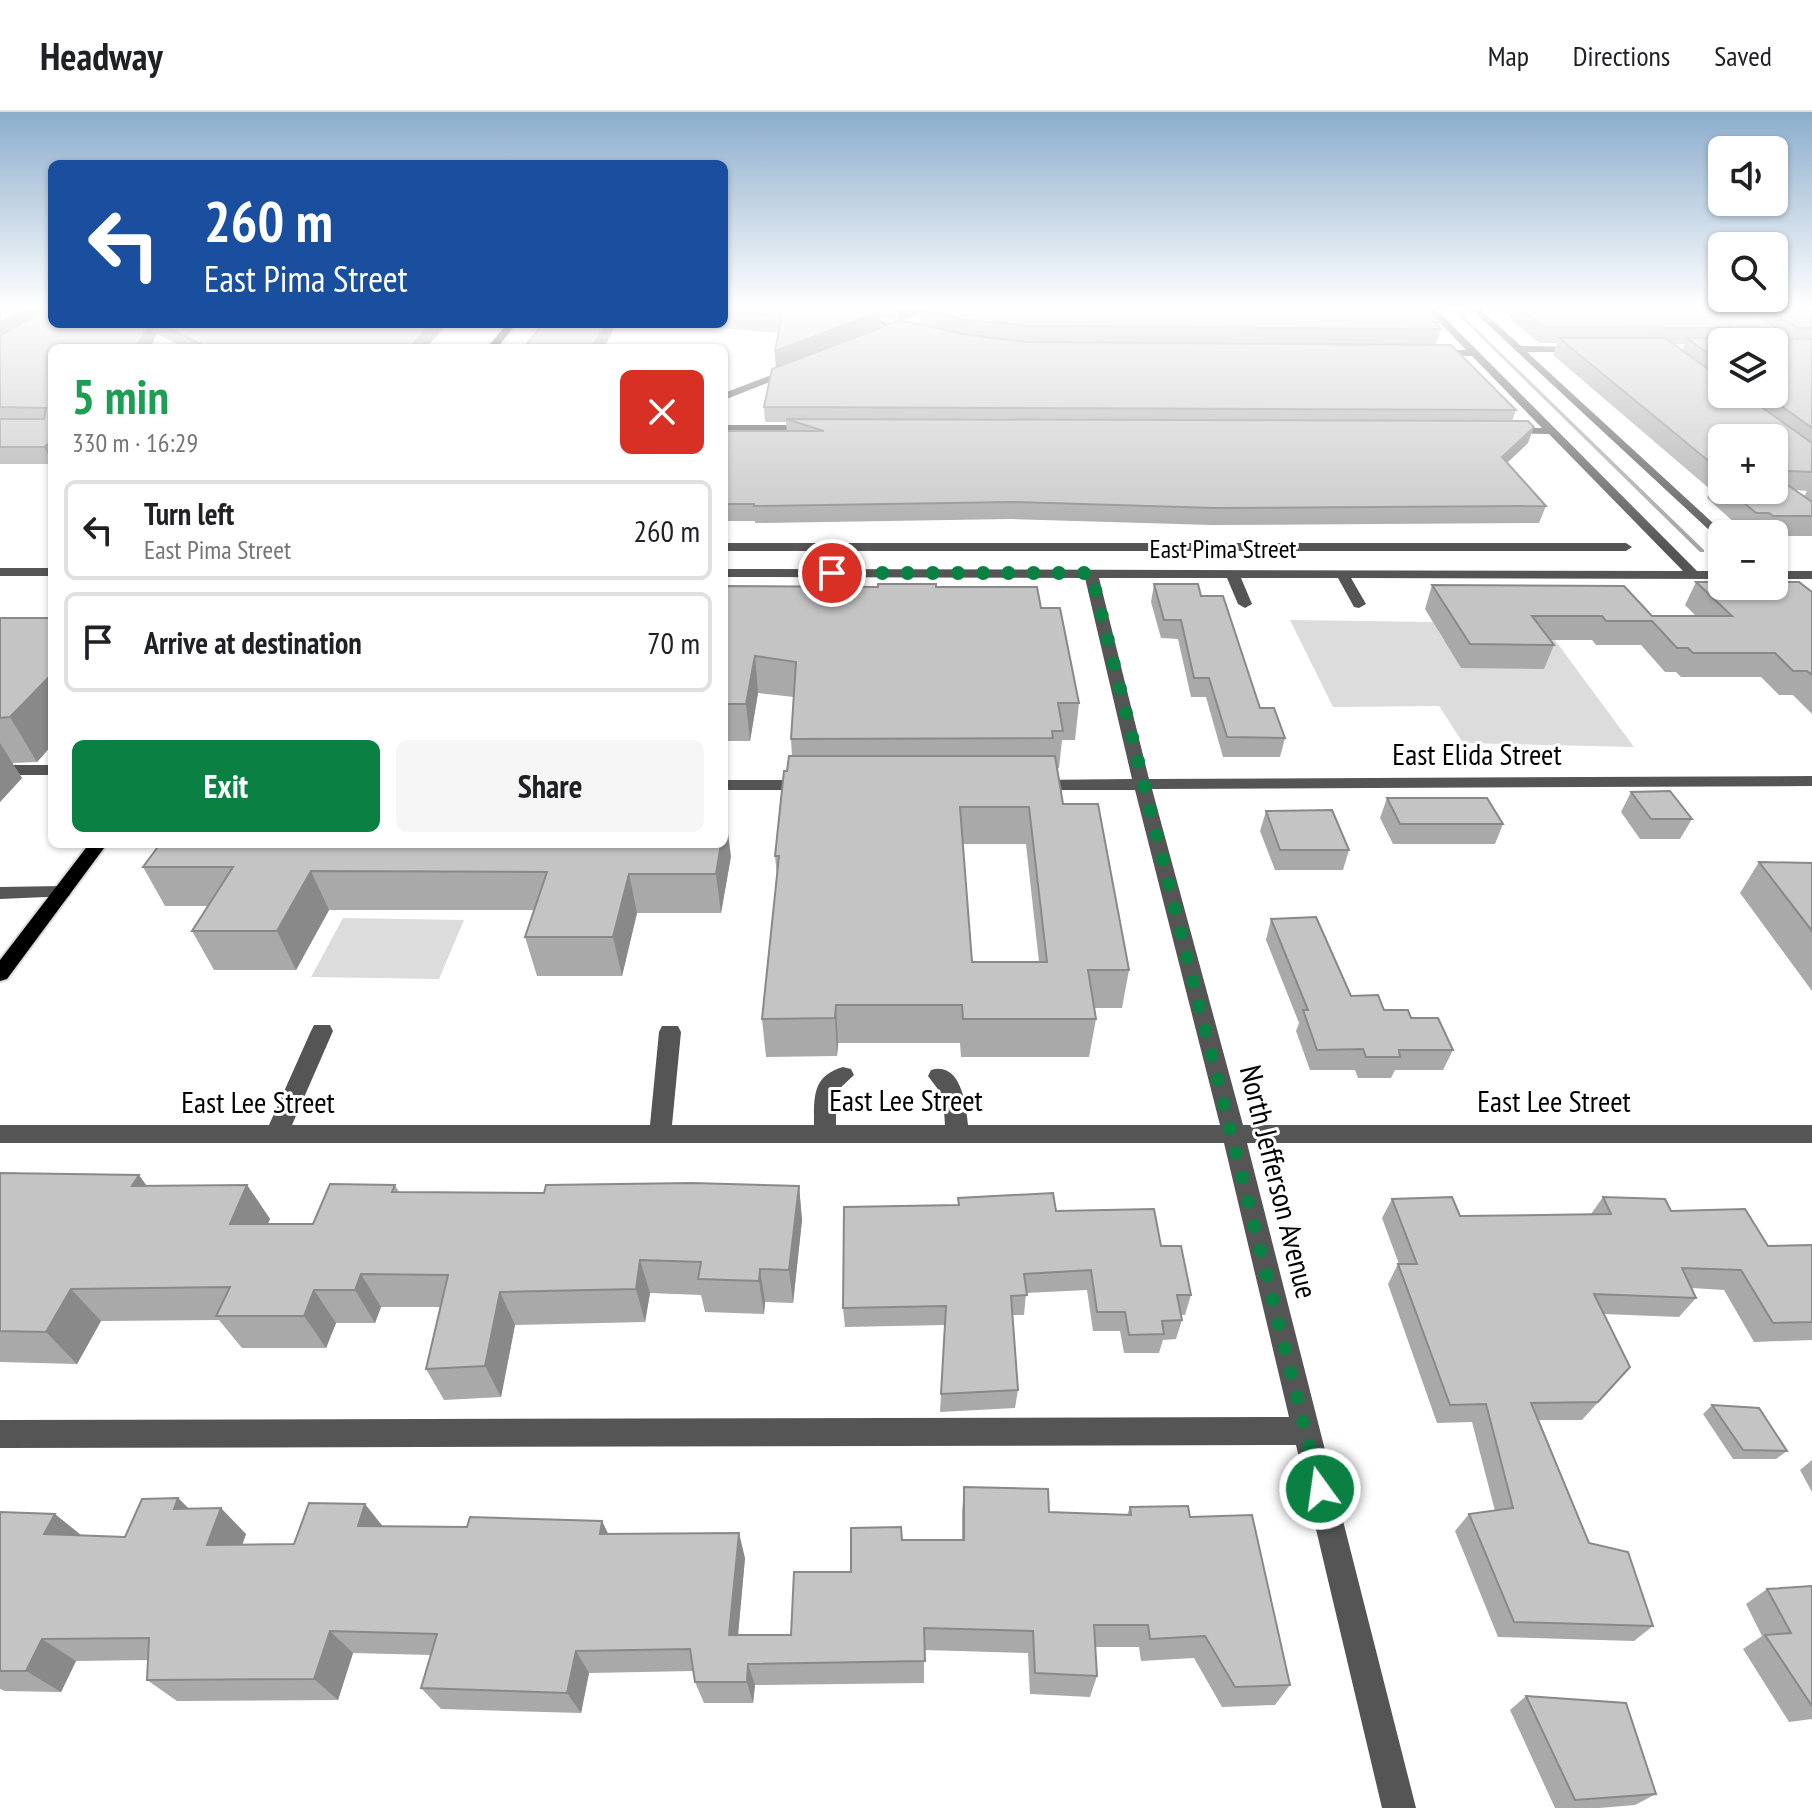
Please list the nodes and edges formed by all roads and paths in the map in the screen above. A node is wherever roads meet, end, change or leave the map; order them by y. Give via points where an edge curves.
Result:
1 (1510, 388) edge
2 (1561, 388) edge
3 (728, 428) edge
4 (820, 428) edge
5 (1490, 431) edge
6 (1554, 431) junction
7 (1708, 525) edge
8 (728, 547) edge
9 (1588, 547) junction
10 (1626, 547) dead end
11 (0, 572) edge
12 (48, 572) edge
13 (728, 573) edge
14 (788, 573) junction
15 (832, 573) junction
16 (986, 573) junction
17 (1091, 573) junction
18 (1232, 573) junction
19 (1342, 574) junction
20 (1613, 575) junction
21 (1694, 575) junction
22 (1708, 575) edge
23 (1806, 575) edge
24 (1812, 586) edge
25 (787, 591) edge
26 (830, 591) edge
27 (988, 592) edge
28 (1245, 604) dead end
29 (1359, 604) dead end
30 (0, 770) edge
31 (48, 770) edge
32 (1812, 781) edge
33 (728, 785) edge
34 (830, 785) edge
35 (1017, 785) edge
36 (1142, 785) junction
37 (95, 848) edge
38 (62, 892) junction
39 (0, 893) edge
40 (0, 974) edge
41 (322, 1031) dead end
42 (670, 1032) dead end
43 (843, 1075) dead end
44 (939, 1076) dead end
45 (1233, 1132) junction
46 (825, 1133) junction
47 (957, 1133) junction
48 (0, 1134) edge
49 (1812, 1134) edge
50 (660, 1135) junction
51 (276, 1136) junction
52 (1306, 1431) junction
53 (0, 1434) edge
54 (1399, 1808) edge

1 - 6 street
2 - 7 street
3 - 4 street
5 - 6 street
6 - 21 street
8 - 9 street, East Pima Street
9 - 10 street, East Pima Street
9 - 20 street
11 - 12 street
13 - 14 street, East Pima Street
14 - 15 street, East Pima Street
14 - 25 street
15 - 16 street, East Pima Street
15 - 26 street
16 - 17 street, East Pima Street
16 - 27 street
17 - 18 street, East Pima Street
17 - 36 street, North Jefferson Avenue
18 - 19 street, East Pima Street
18 - 28 street
19 - 20 street, East Pima Street
19 - 29 street
20 - 21 street, East Pima Street
21 - 22 street, East Pima Street
23 - 24 street
30 - 31 street
32 - 36 street, East Elida Street
33 - 34 street
35 - 36 street, East Elida Street
36 - 45 street, North Jefferson Avenue
37 - 38 main road
38 - 39 street
38 - 40 main road
41 - 51 street
42 - 50 street
43 - 46 street via 825,1089
44 - 47 street via 954,1094
45 - 47 street, East Lee Street
45 - 49 street, East Lee Street
45 - 52 street, North Jefferson Avenue
46 - 47 street, East Lee Street
46 - 50 street, East Lee Street
48 - 51 street, East Lee Street
50 - 51 street, East Lee Street
52 - 53 street
52 - 54 street, North Jefferson Avenue

